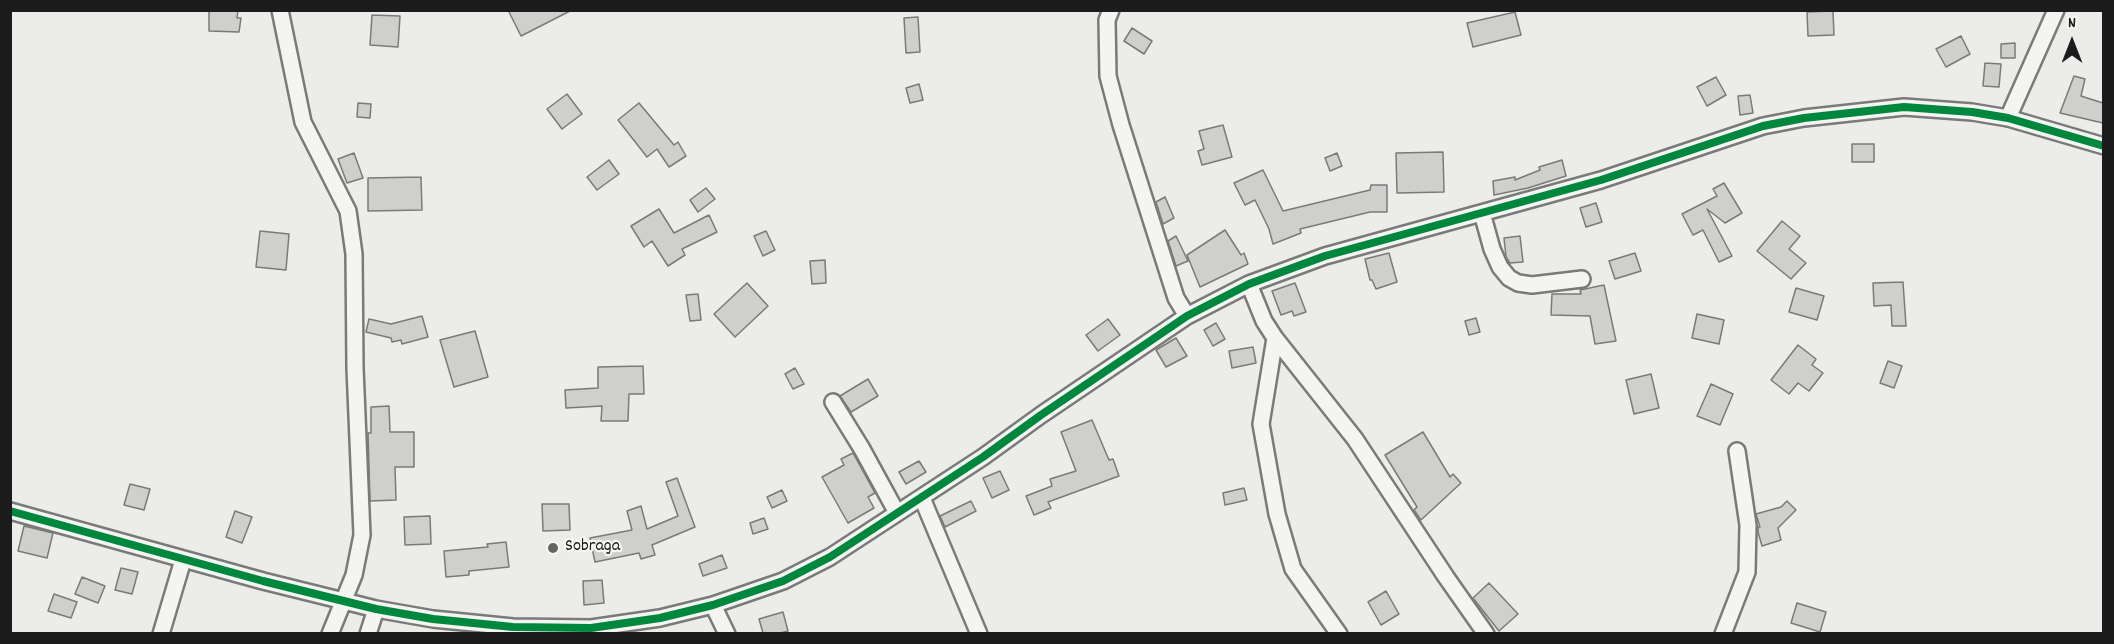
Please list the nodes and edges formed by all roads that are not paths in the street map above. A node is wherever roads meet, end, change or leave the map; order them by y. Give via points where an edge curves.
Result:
1 (280, 10) edge
2 (1111, 10) edge
3 (2056, 10) edge
4 (2008, 118) junction
5 (2103, 146) edge
6 (1482, 213) junction
7 (1582, 279) dead end
8 (1248, 284) junction
9 (1186, 316) junction
10 (1275, 338) junction
11 (833, 402) dead end
12 (1737, 451) dead end
13 (922, 498) junction
14 (10, 511) edge
15 (897, 513) junction
16 (183, 560) junction
17 (343, 601) junction
18 (713, 605) junction
19 (376, 609) junction
20 (591, 631) edge
21 (161, 633) edge
22 (330, 633) edge
23 (368, 633) edge
24 (728, 633) edge
25 (979, 633) edge
26 (1339, 633) edge
27 (1486, 633) edge
28 (1723, 633) edge

1 - 17 street via 303,122 348,211 354,254 362,535 354,575
2 - 9 street via 1107,20 1108,76 1176,298
3 - 4 street
4 - 5 street
4 - 6 street via 1904,107 1804,118 1763,126 1601,180
6 - 7 street via 1500,267 1518,284
6 - 8 street via 1325,256
8 - 9 street
8 - 10 street
9 - 13 street
10 - 26 street via 1261,424 1277,514 1293,568
10 - 27 street via 1355,439
11 - 15 street
12 - 28 street via 1748,525 1747,573
13 - 15 street
13 - 25 street
14 - 16 street
15 - 18 street via 793,576
16 - 17 street
16 - 21 street
17 - 19 street
17 - 22 street
18 - 20 street
18 - 24 street
19 - 20 street via 481,625
19 - 23 street

